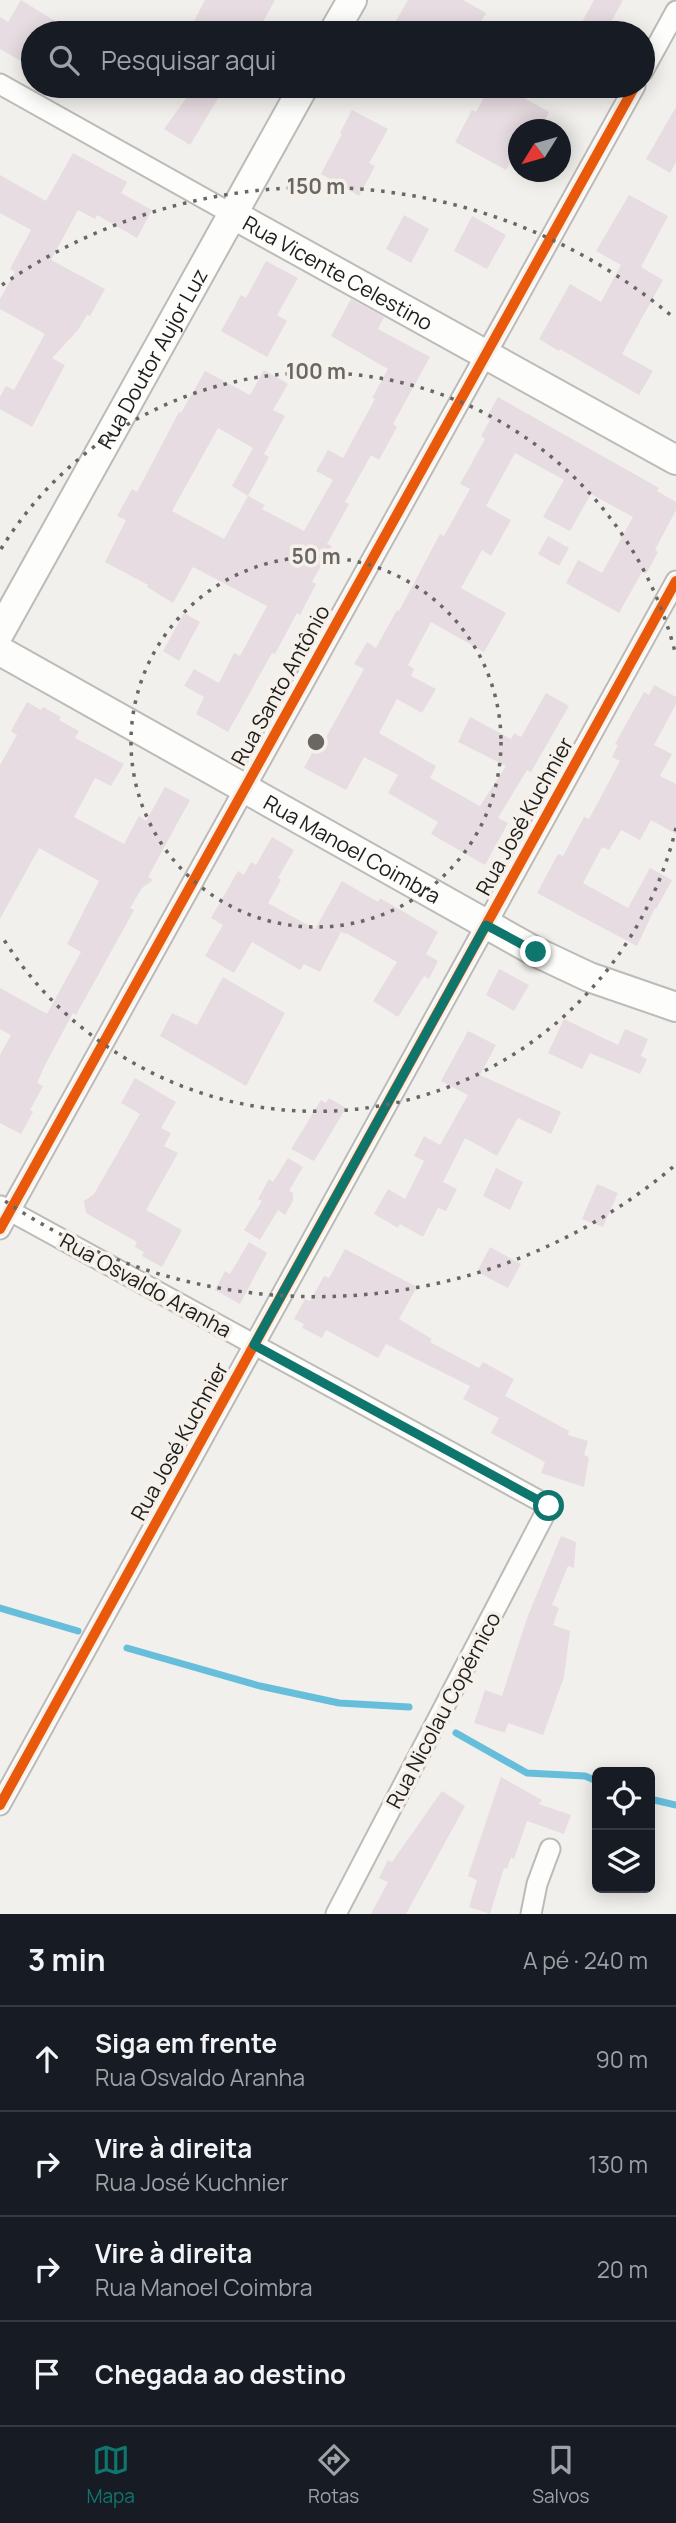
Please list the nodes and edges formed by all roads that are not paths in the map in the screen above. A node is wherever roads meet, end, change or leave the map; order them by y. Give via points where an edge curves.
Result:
1 (352, 0) edge
2 (676, 11) edge
3 (340, 21) edge
4 (655, 49) edge
5 (0, 84) edge
6 (21, 96) edge
7 (25, 98) edge
8 (297, 98) edge
9 (628, 98) edge
10 (232, 214) junction
11 (486, 354) junction
12 (676, 460) edge
13 (676, 581) edge
14 (0, 632) edge
15 (0, 652) edge
16 (245, 788) junction
17 (486, 925) junction
18 (676, 1007) edge
19 (5, 1208) edge
20 (0, 1229) edge
21 (254, 1345) junction
22 (549, 1506) joint
23 (0, 1805) edge
24 (550, 1849) dead end
25 (336, 1914) edge
26 (531, 1914) edge

1 - 3 street
2 - 4 street
5 - 6 street, Rua Vicente Celestino
7 - 10 street, Rua Vicente Celestino
8 - 10 street, Rua Doutor Aujor Luz
9 - 11 street, Rua Santo Antônio
10 - 11 street, Rua Vicente Celestino
10 - 14 street, Rua Doutor Aujor Luz
11 - 12 street, Rua Vicente Celestino
11 - 16 street, Rua Santo Antônio
13 - 17 street, Rua José Kuchnier
15 - 16 street, Rua Manoel Coimbra
16 - 17 street, Rua Manoel Coimbra
16 - 19 street, Rua Santo Antônio
17 - 18 street, Rua Manoel Coimbra via 589,977
17 - 21 street, Rua José Kuchnier
19 - 20 street, Rua Santo Antônio
19 - 21 street, Rua Osvaldo Aranha
21 - 22 street, Rua Osvaldo Aranha
21 - 23 street, Rua José Kuchnier
22 - 25 street, Rua Nicolau Copérnico
24 - 26 street

